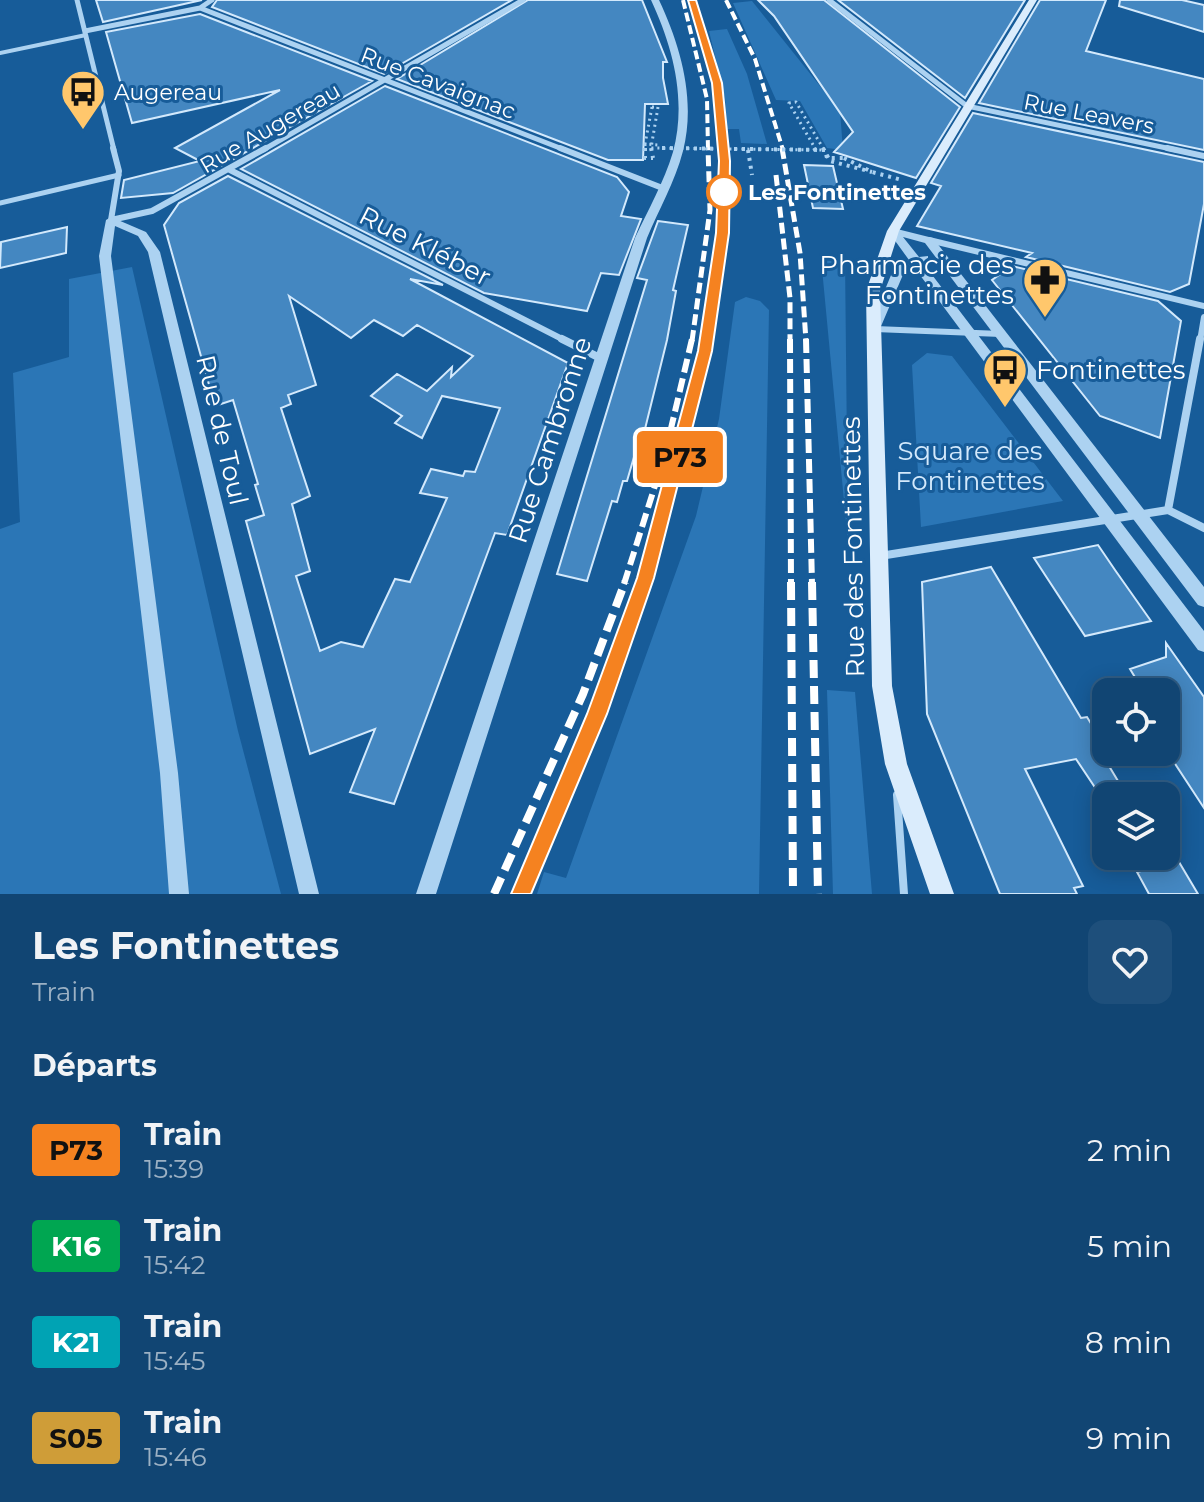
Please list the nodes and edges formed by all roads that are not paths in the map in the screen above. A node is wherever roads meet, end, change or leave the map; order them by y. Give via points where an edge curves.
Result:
1 (77, 0) edge
2 (212, 0) edge
3 (523, 0) edge
4 (655, 0) edge
5 (829, 0) edge
6 (1033, 0) edge
7 (200, 8) junction
8 (86, 33) junction
9 (0, 53) edge
10 (385, 80) junction
11 (967, 106) junction
12 (1204, 156) edge
13 (230, 170) junction
14 (119, 175) junction
15 (665, 189) junction
16 (0, 203) edge
17 (111, 220) junction
18 (893, 231) junction
19 (929, 240) junction
20 (943, 258) junction
21 (917, 260) junction
22 (1204, 306) edge
23 (1204, 317) edge
24 (875, 329) junction
25 (972, 333) junction
26 (1001, 334) junction
27 (602, 359) junction
28 (1168, 510) junction
29 (1140, 515) junction
30 (1113, 520) junction
31 (1204, 528) edge
32 (879, 556) junction
33 (1204, 600) edge
34 (1204, 644) edge
35 (896, 764) junction
36 (179, 894) edge
37 (309, 894) edge
38 (426, 894) edge
39 (904, 894) edge
40 (942, 894) edge

1 - 8 street
2 - 7 street
3 - 10 street, Rue Augereau
4 - 15 street, Rue Cambronne via 680,77 679,145
5 - 11 street
6 - 11 main road, Rue des Fontinettes
7 - 8 street
7 - 10 street, Rue Cavaignac
8 - 9 lane
8 - 14 street
10 - 13 street, Rue Augereau
10 - 15 street, Rue Cavaignac
11 - 12 street, Rue Leavers
11 - 18 main road, Rue des Fontinettes
13 - 17 street, Rue Augereau via 167,205
13 - 27 street, Rue Kléber
14 - 16 lane
14 - 17 street
15 - 27 street, Rue Cambronne via 641,238
17 - 36 street via 105,256 169,773
17 - 37 street, Rue de Toul via 142,234 154,252
18 - 19 street
18 - 21 street
18 - 24 main road, Rue des Fontinettes via 873,291
19 - 20 street
19 - 22 street
20 - 21 street
20 - 26 street
21 - 24 street, Rue des Fontinettes via 897,273
21 - 25 street
23 - 28 street
24 - 25 street
24 - 32 main road, Rue des Fontinettes
25 - 26 street
25 - 30 street
26 - 29 street
27 - 38 street, Rue Cambronne
28 - 29 street
28 - 31 street
29 - 30 street
29 - 33 street
30 - 32 street
30 - 34 street
32 - 35 main road, Rue des Fontinettes via 882,686
35 - 39 lane
35 - 40 main road, Rue des Fontinettes

